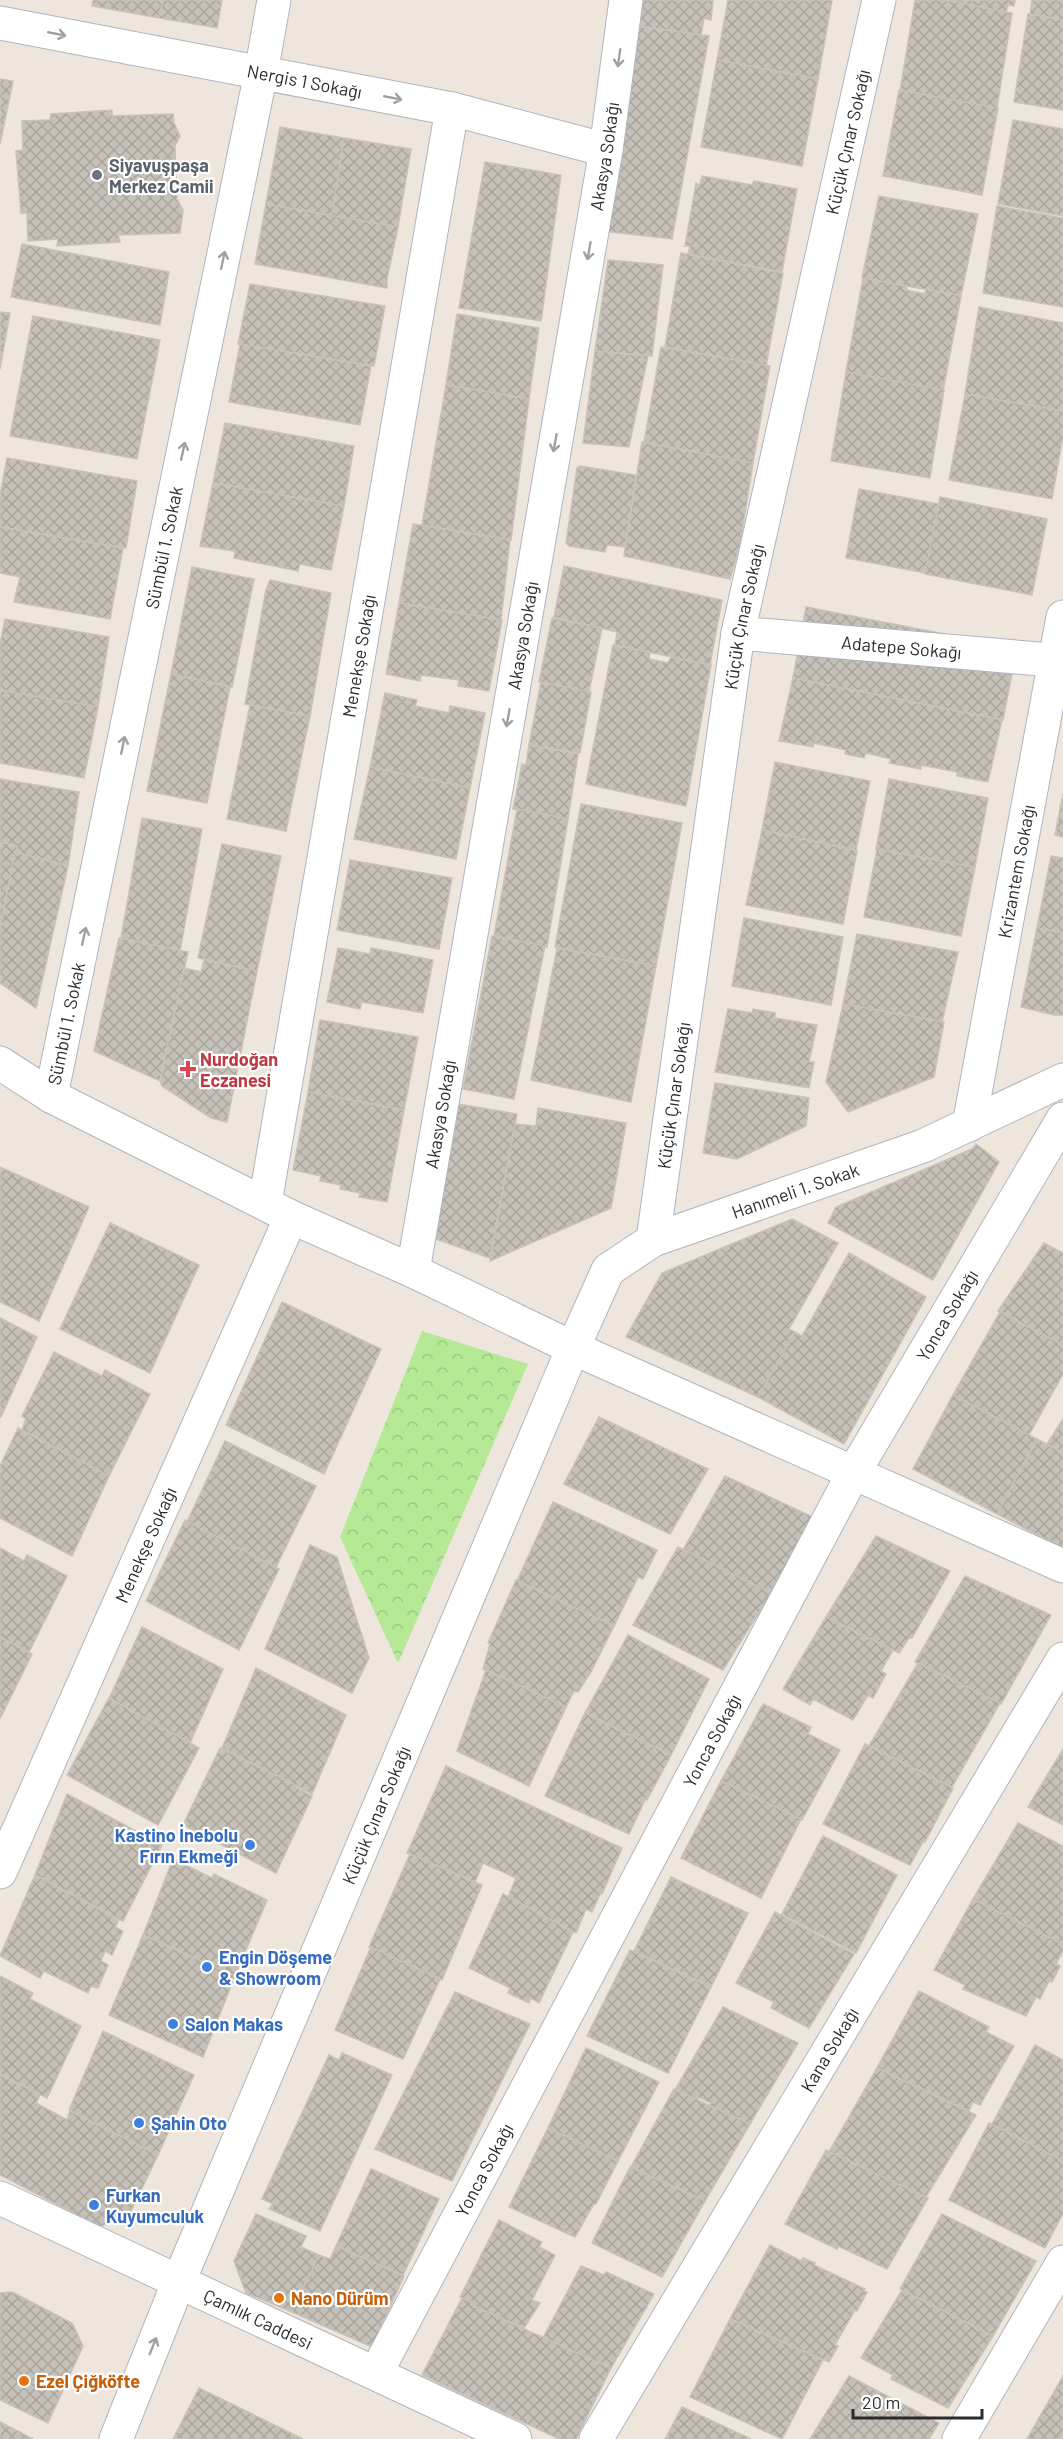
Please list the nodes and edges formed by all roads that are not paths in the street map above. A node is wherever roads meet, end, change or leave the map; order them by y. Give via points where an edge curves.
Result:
1 (274, 0) edge
2 (626, 0) edge
3 (879, 0) edge
4 (0, 24) edge
5 (261, 73) junction
6 (452, 109) junction
7 (606, 150) junction
8 (1063, 617) edge
9 (738, 633) junction
10 (1059, 660) edge
11 (0, 1064) edge
12 (1063, 1080) edge
13 (51, 1096) junction
14 (1063, 1119) edge
15 (969, 1125) junction
16 (278, 1210) junction
17 (653, 1240) junction
18 (413, 1271) junction
19 (573, 1348) junction
20 (854, 1473) junction
21 (1063, 1566) edge
22 (1063, 1659) edge
23 (0, 1872) edge
24 (0, 2198) edge
25 (1063, 2262) edge
26 (179, 2281) junction
27 (376, 2373) junction
28 (116, 2439) edge
29 (515, 2439) edge
30 (596, 2439) edge
31 (959, 2439) edge

1 - 5 street, Sümbül 1. Sokak
2 -> 7 street, Akasya Sokağı
3 - 9 street, Küçük Çınar Sokağı
4 -> 5 street, Nergis 1 Sokağı
5 -> 6 street, Nergis 1 Sokağı
13 -> 5 street, Sümbül 1. Sokak
6 - 7 street, Nergis 1 Sokağı
6 - 16 street, Menekşe Sokağı
7 -> 18 street, Akasya Sokağı
8 - 10 street, Krizantem Sokağı
9 - 10 street, Adatepe Sokağı
9 - 17 street, Küçük Çınar Sokağı
10 - 15 street, Krizantem Sokağı
11 - 13 street
12 - 15 street, Hanımeli 1. Sokak
13 - 16 street
14 - 20 street, Yonca Sokağı
15 - 17 street, Hanımeli 1. Sokak via 923,1146
16 - 18 street
16 - 23 street, Menekşe Sokağı
17 - 19 street, Hanımeli 1. Sokak via 608,1270
18 - 19 street
19 - 20 street
19 - 26 street, Küçük Çınar Sokağı
20 - 21 street
20 - 27 street, Yonca Sokağı
22 - 30 street, Kana Sokağı
24 - 26 street, Çamlık Caddesi
25 - 31 street
26 - 27 street, Çamlık Caddesi
28 -> 26 street, Küçük Çınar Sokağı
27 - 29 street, Çamlık Caddesi

